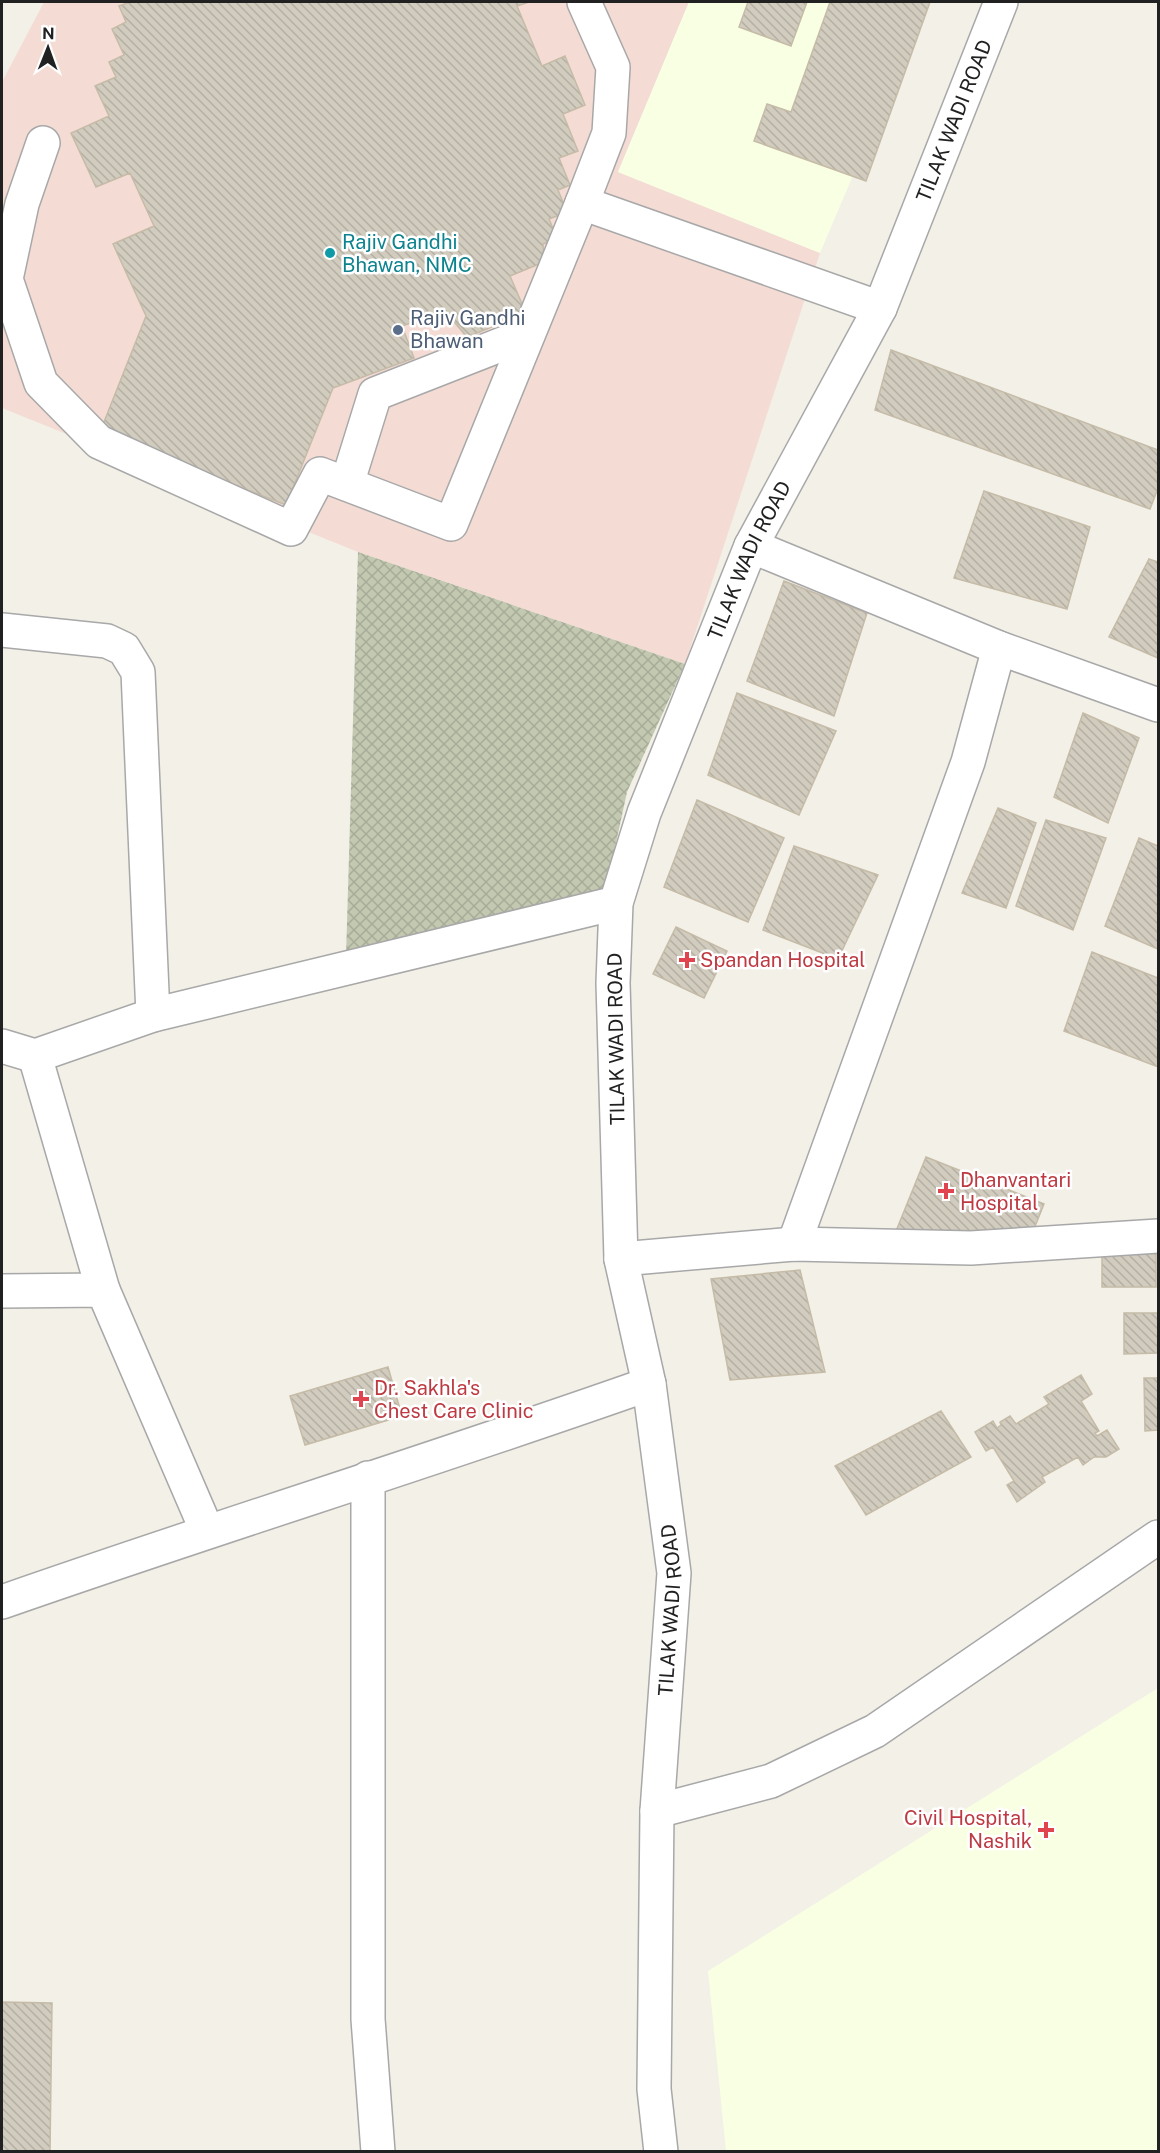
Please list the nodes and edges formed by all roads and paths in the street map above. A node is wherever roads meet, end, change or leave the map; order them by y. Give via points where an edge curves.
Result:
1 (584, 2) edge
2 (1001, 2) edge
3 (43, 143) dead end
4 (582, 203) junction
5 (880, 308) junction
6 (528, 334) junction
7 (347, 484) junction
8 (751, 546) junction
9 (2, 630) edge
10 (999, 648) junction
11 (1158, 705) edge
12 (616, 903) junction
13 (153, 1015) junction
14 (2, 1046) edge
15 (35, 1056) junction
16 (1158, 1233) edge
17 (794, 1244) junction
18 (621, 1259) junction
19 (103, 1290) junction
20 (2, 1291) edge
21 (648, 1384) junction
22 (368, 1478) junction
23 (207, 1531) junction
24 (1158, 1537) edge
25 (2, 1602) edge
26 (657, 1811) junction
27 (378, 2151) edge
28 (660, 2151) edge

1 - 4 street via 613,67 609,134
2 - 5 street, TILAK WADI ROAD
3 - 7 street via 22,204 6,279 41,383 99,442 291,529 320,474
4 - 5 street
4 - 6 street
5 - 8 street, TILAK WADI ROAD
6 - 7 street via 375,394
6 - 7 street via 451,524
8 - 10 street
8 - 12 street, TILAK WADI ROAD via 644,813
9 - 13 street via 107,641 124,649 138,672
10 - 11 street
10 - 17 street via 968,762
12 - 13 street
12 - 18 street, TILAK WADI ROAD via 613,983
13 - 15 street
14 - 15 street
15 - 19 street
16 - 17 street via 970,1248
17 - 18 street
18 - 21 street, TILAK WADI ROAD
19 - 20 street
19 - 23 street
21 - 22 street
21 - 26 street, TILAK WADI ROAD via 674,1573
22 - 23 street
22 - 27 street via 368,2019
23 - 25 street
24 - 26 street via 875,1731 771,1781
26 - 28 street, TILAK WADI ROAD via 654,2089

